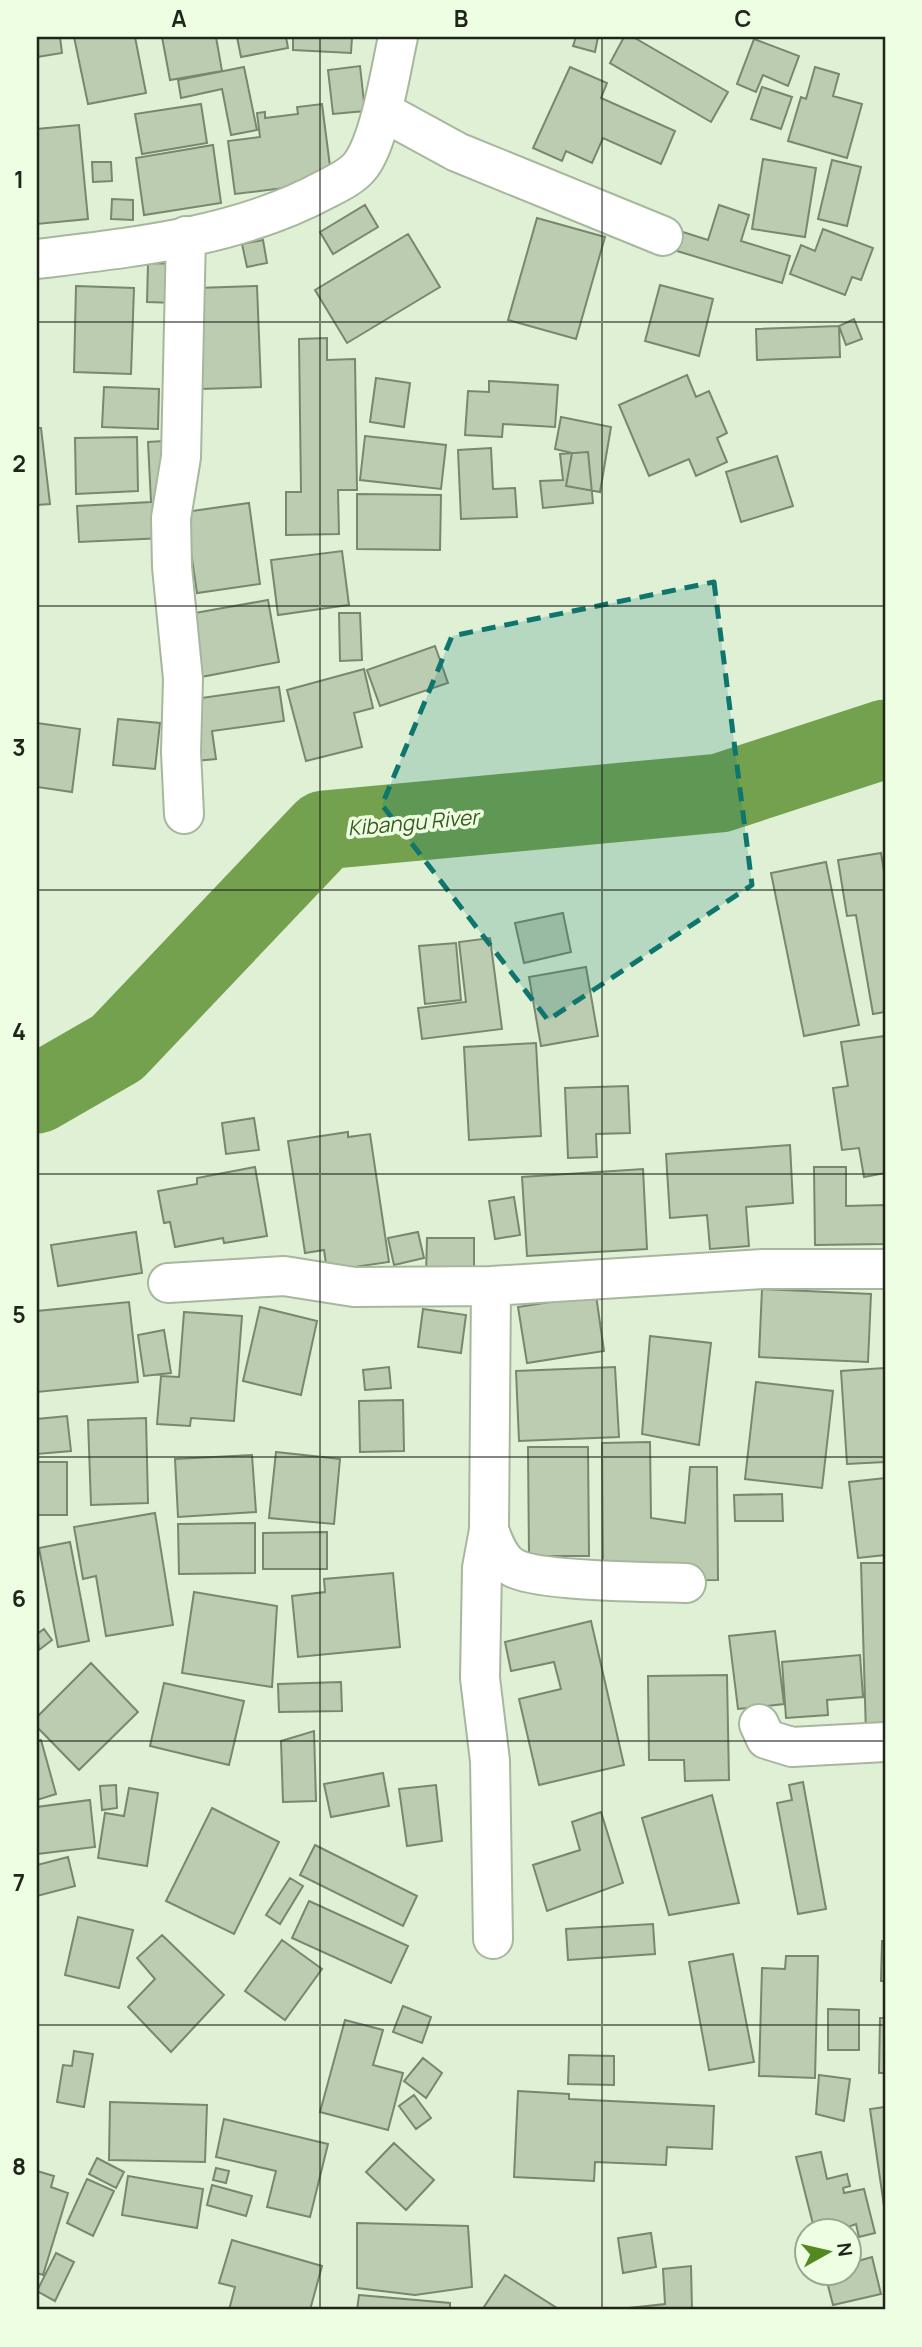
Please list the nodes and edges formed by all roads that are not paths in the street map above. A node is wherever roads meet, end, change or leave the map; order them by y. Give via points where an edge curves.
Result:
1 (398, 37) edge
2 (382, 111) junction
3 (186, 236) junction
4 (663, 236) dead end
5 (37, 258) edge
6 (184, 814) dead end
7 (885, 1269) edge
8 (168, 1283) dead end
9 (491, 1286) junction
10 (489, 1530) junction
11 (686, 1583) dead end
12 (759, 1724) dead end
13 (885, 1742) edge
14 (494, 1940) dead end

1 - 2 street
2 - 3 street via 362,164 344,179 289,209
2 - 4 street via 457,152
3 - 5 street
3 - 6 street via 181,457 172,518 183,679
7 - 9 street via 763,1269
8 - 9 street via 284,1276 354,1287
9 - 10 street
10 - 11 street via 499,1554 513,1567 547,1576
10 - 14 street via 482,1568 480,1678 490,1761
12 - 13 street via 766,1739 792,1747

